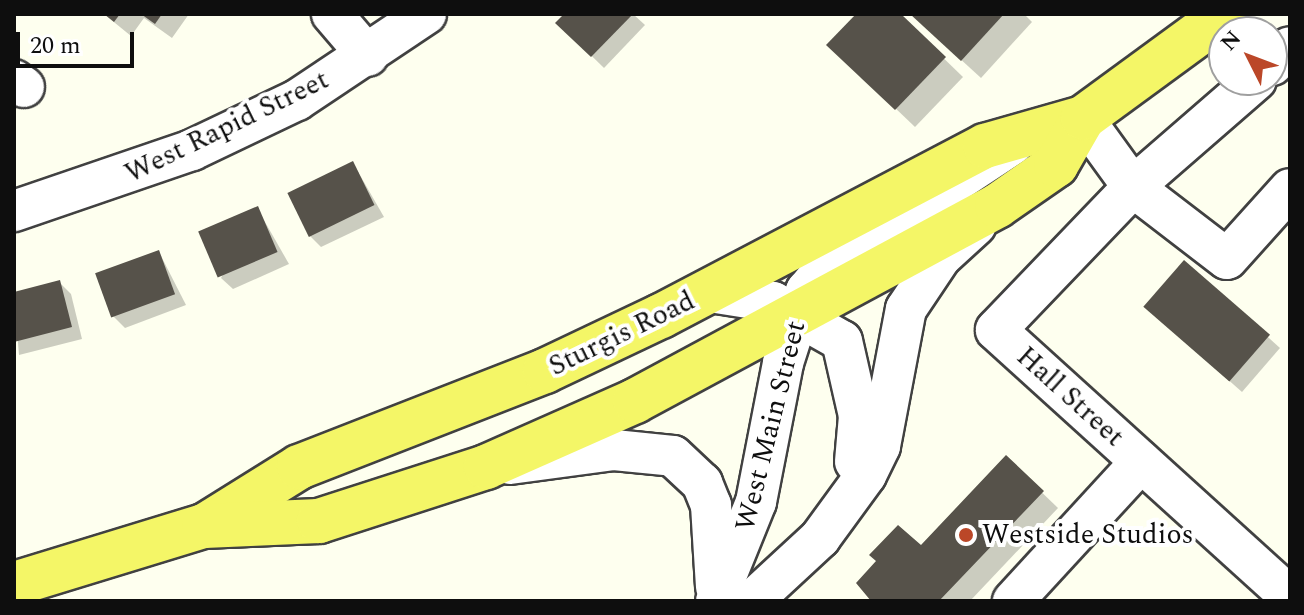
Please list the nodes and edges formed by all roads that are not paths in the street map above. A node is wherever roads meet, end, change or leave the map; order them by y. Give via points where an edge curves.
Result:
1 (332, 14) edge
2 (426, 14) edge
3 (1225, 14) edge
4 (368, 56) junction
5 (1238, 96) edge
6 (1083, 118) junction
7 (1034, 126) junction
8 (1133, 187) junction
9 (1290, 189) edge
10 (997, 206) junction
11 (14, 211) edge
12 (710, 292) junction
13 (798, 314) junction
14 (1141, 462) junction
15 (486, 467) junction
16 (847, 506) junction
17 (204, 526) junction
18 (14, 584) edge
19 (768, 596) edge
20 (1290, 597) edge
21 (716, 601) edge
22 (1013, 601) edge

1 - 4 street
2 - 4 street, West Rapid Street
3 - 6 main road
4 - 11 street, West Rapid Street via 192,150
5 - 8 street, Hall Street
6 - 7 main road
6 - 8 street
6 - 10 main road via 1056,165
7 - 12 main road, Sturgis Road via 928,174
7 - 13 street, West Main Street via 970,179 825,268
8 - 9 street via 1227,259
8 - 14 street, Hall Street via 996,330
10 - 13 main road, Sturgis Road
10 - 16 street via 941,257 906,309 880,446
12 - 13 street
12 - 17 main road, Sturgis Road via 545,371 299,467
13 - 15 main road, Sturgis Road via 635,401
13 - 16 street via 842,341 855,383 859,416
13 - 21 street, West Main Street via 756,502
14 - 20 street, Hall Street
14 - 22 street
15 - 17 main road, Sturgis Road via 319,521
15 - 21 street via 614,450 673,456 702,483 711,505
16 - 19 street
17 - 18 main road, Sturgis Road

